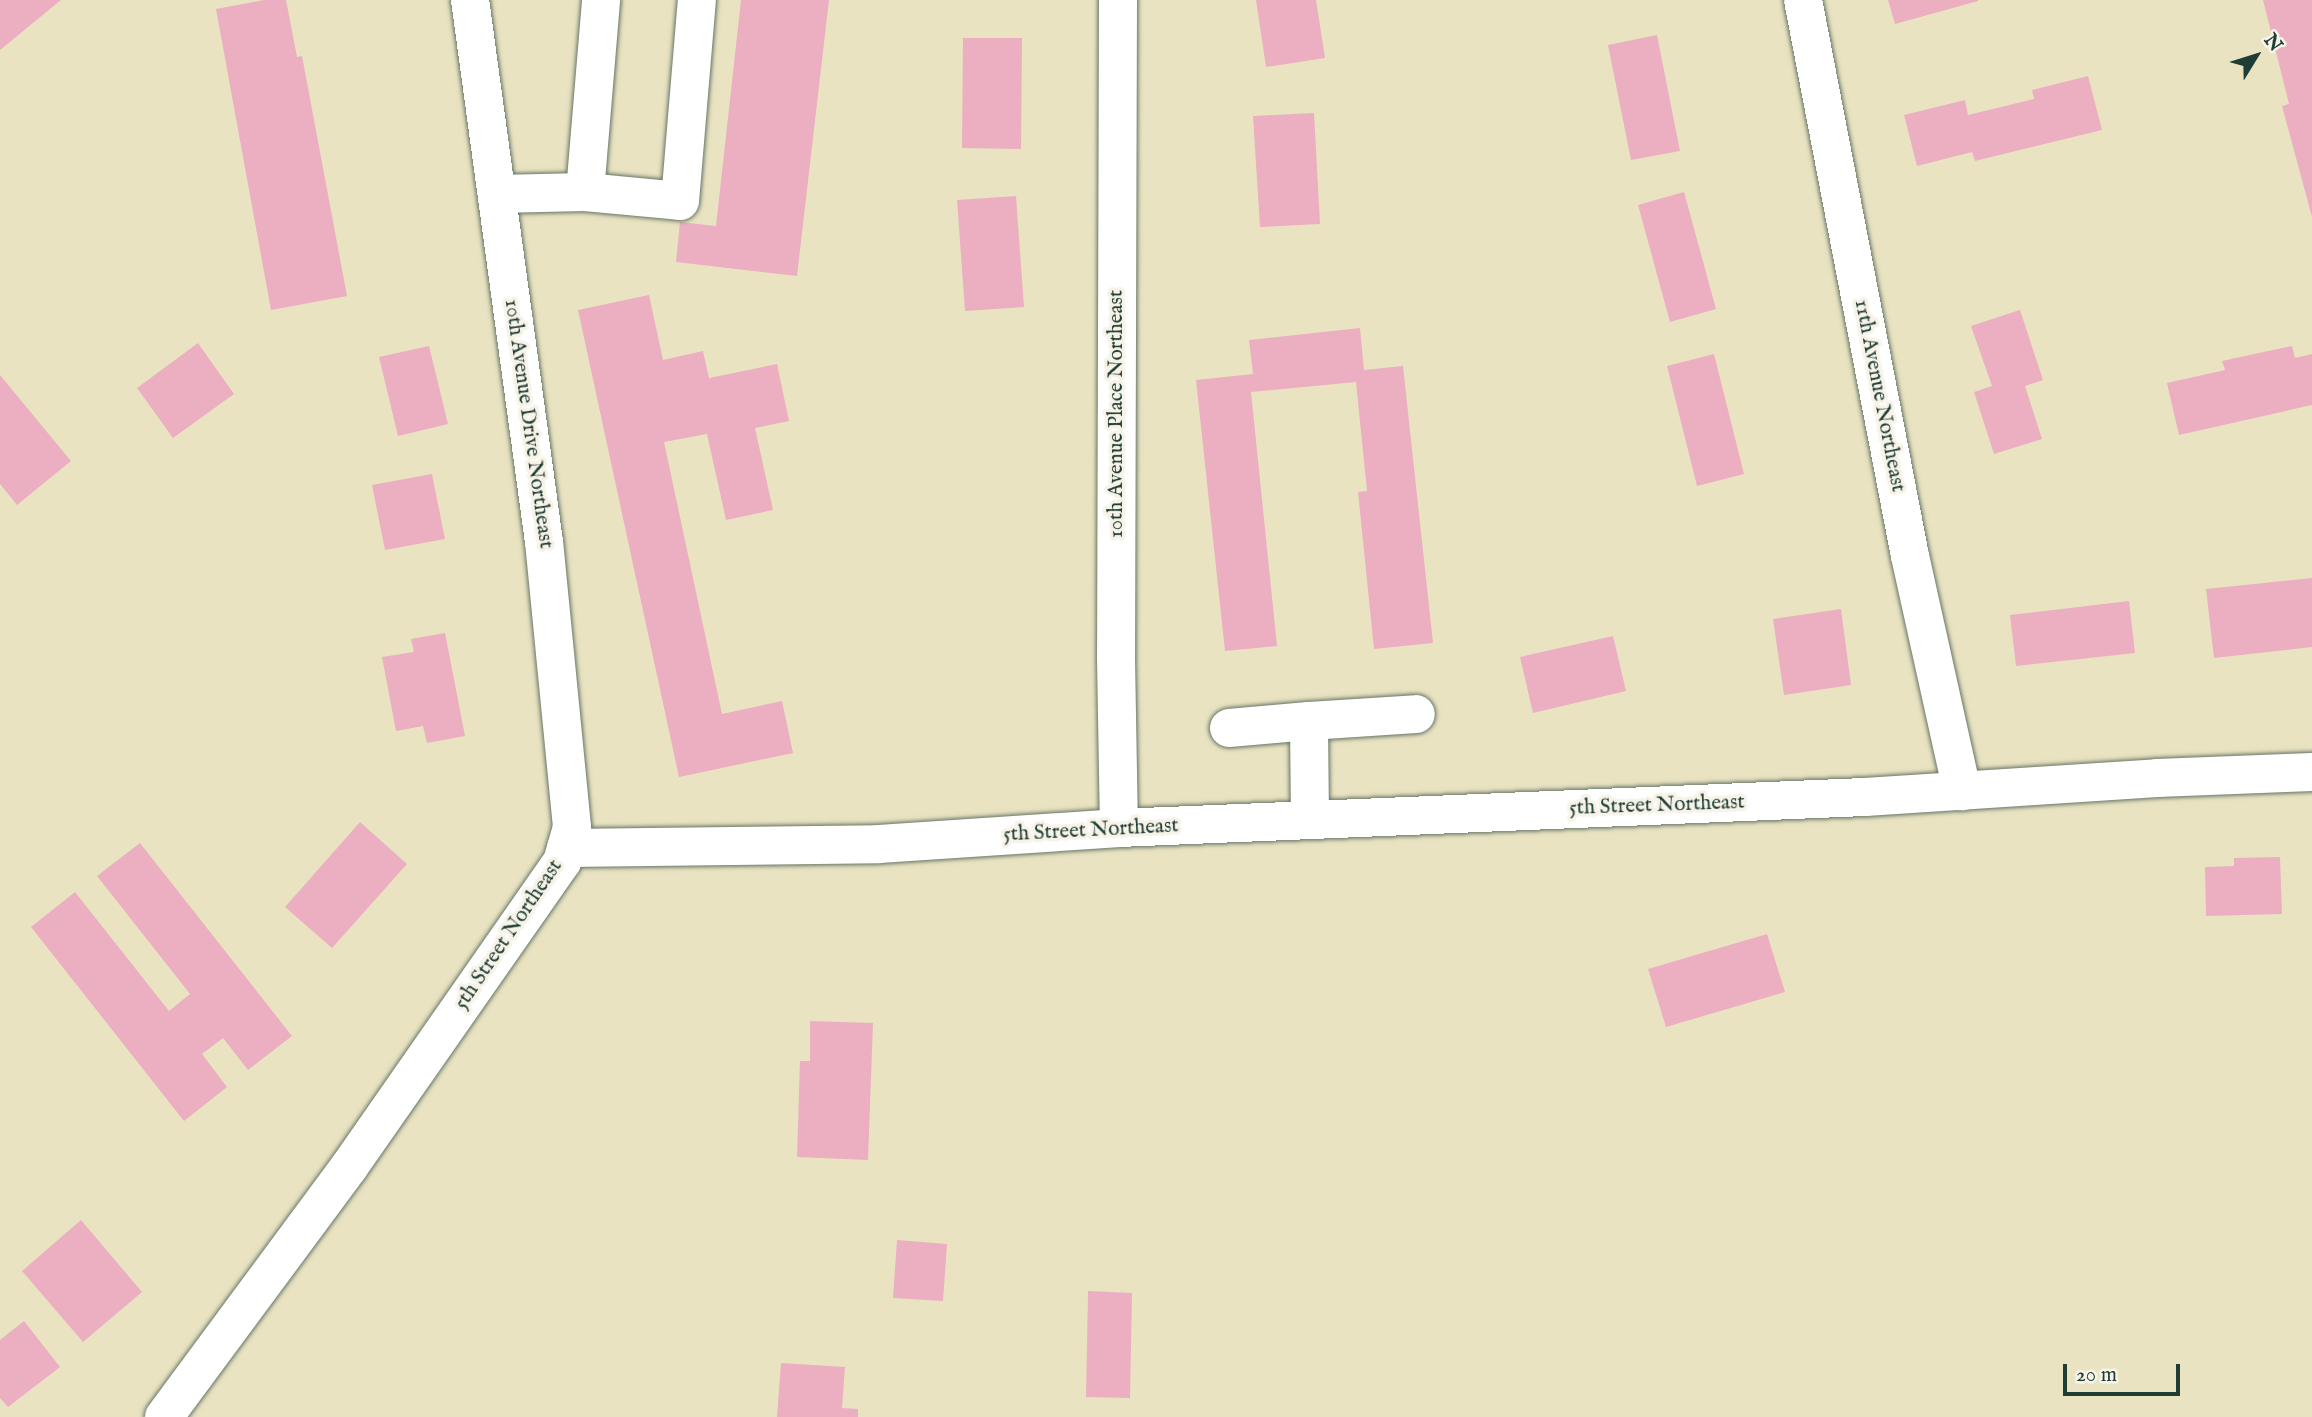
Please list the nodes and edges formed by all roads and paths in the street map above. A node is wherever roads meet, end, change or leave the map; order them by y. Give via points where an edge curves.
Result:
1 (470, 0) edge
2 (601, 0) edge
3 (697, 0) edge
4 (1118, 0) edge
5 (1803, 0) edge
6 (585, 192) junction
7 (497, 194) junction
8 (1416, 714) dead end
9 (1309, 721) junction
10 (1229, 728) dead end
11 (2312, 772) edge
12 (1962, 791) junction
13 (1310, 820) junction
14 (1119, 828) junction
15 (566, 848) junction
16 (164, 1417) edge

1 - 7 street, 10th Avenue Drive Northeast
2 - 6 street
3 - 6 street via 680,201
4 - 14 street, 10th Avenue Place Northeast
5 - 12 street, 11th Avenue Northeast via 1910,556
6 - 7 street
7 - 15 street, 10th Avenue Drive Northeast via 544,542 572,827
8 - 9 street
9 - 10 street
9 - 13 street
11 - 12 street, 5th Street Northeast
12 - 13 street, 5th Street Northeast
13 - 14 street, 5th Street Northeast
14 - 15 street, 5th Street Northeast via 879,844
15 - 16 street, 5th Street Northeast via 562,862 349,1167

